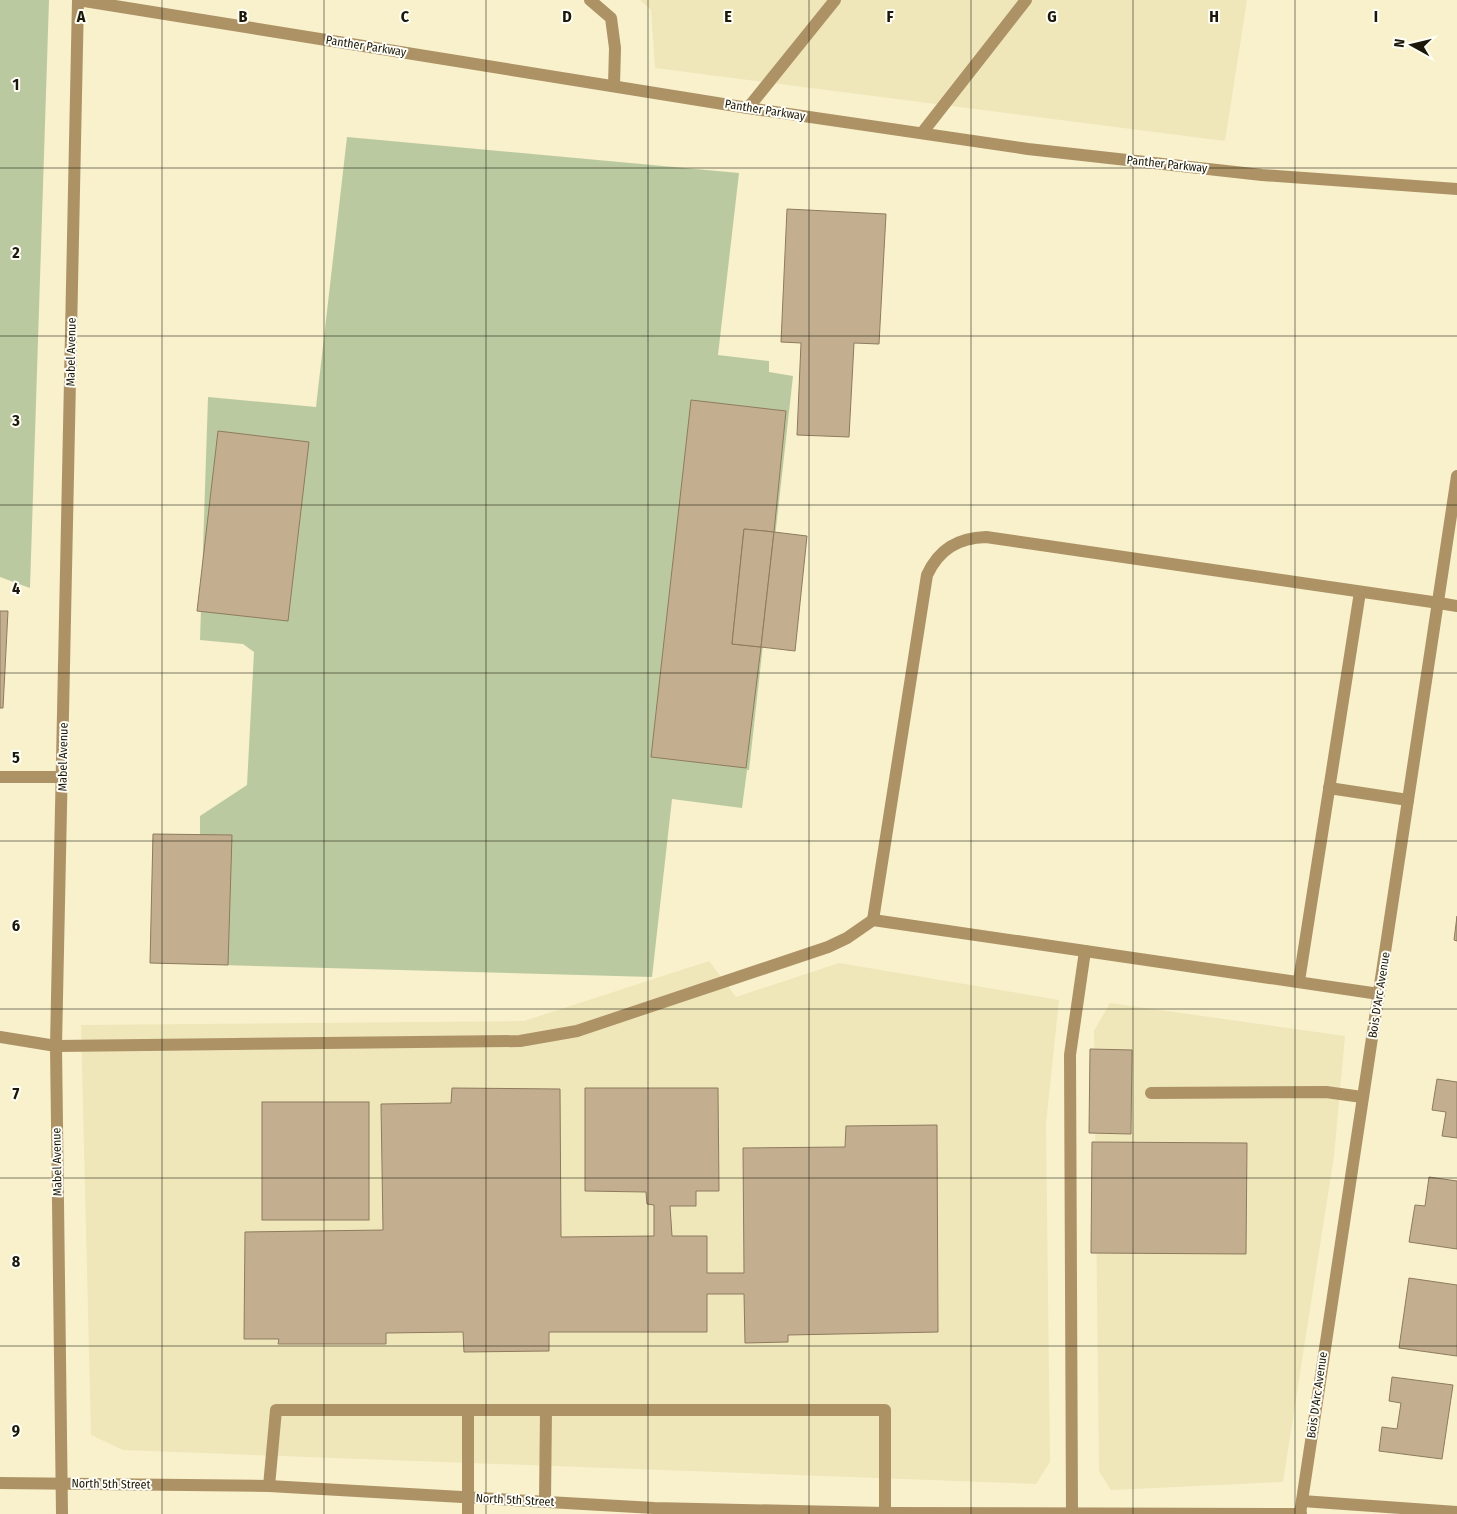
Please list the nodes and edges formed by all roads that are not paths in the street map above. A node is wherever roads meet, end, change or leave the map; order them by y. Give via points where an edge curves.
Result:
1 (78, 0) edge
2 (590, 0) edge
3 (835, 0) edge
4 (1026, 0) edge
5 (614, 85) junction
6 (748, 108) junction
7 (922, 133) junction
8 (1457, 189) edge
9 (1457, 476) edge
10 (1360, 592) junction
11 (1438, 603) junction
12 (1457, 606) edge
13 (63, 776) junction
14 (0, 777) edge
15 (1329, 788) junction
16 (1408, 800) junction
17 (873, 920) junction
18 (1085, 951) junction
19 (1298, 981) junction
20 (1379, 994) junction
21 (0, 1037) edge
22 (56, 1046) junction
23 (1151, 1093) dead end
24 (1362, 1097) junction
25 (468, 1410) junction
26 (546, 1410) junction
27 (0, 1483) edge
28 (62, 1483) junction
29 (268, 1486) junction
30 (468, 1498) junction
31 (545, 1508) edge
32 (1301, 1509) edge
33 (1457, 1512) edge
34 (885, 1513) edge
35 (62, 1514) edge
36 (468, 1514) edge
37 (1072, 1514) edge

1 - 5 street, Panther Parkway
1 - 13 street, Mabel Avenue
2 - 5 street via 611,18 615,48
3 - 6 street
4 - 7 street
5 - 6 street, Panther Parkway
6 - 7 street, Panther Parkway
7 - 8 street, Panther Parkway via 1028,149 1262,175
9 - 11 street, Bois D'Arc Avenue
10 - 11 street
10 - 15 street
10 - 17 street via 986,537 968,538 939,553 927,575
11 - 12 street
11 - 16 street, Bois D'Arc Avenue
13 - 14 street
13 - 22 street, Mabel Avenue
15 - 16 street
15 - 19 street
16 - 20 street, Bois D'Arc Avenue
17 - 18 street
17 - 22 street via 828,947 554,1037 520,1041
18 - 19 street
18 - 37 street via 1070,1055
19 - 20 street
20 - 24 street, Bois D'Arc Avenue
21 - 22 street
22 - 28 street, Mabel Avenue
23 - 24 street via 1326,1092
24 - 32 street, Bois D'Arc Avenue
25 - 26 street
25 - 29 street via 276,1410
25 - 30 street
26 - 31 street
26 - 34 street via 885,1410
27 - 28 street, North 5th Street
28 - 29 street, North 5th Street
28 - 35 street, Mabel Avenue
29 - 30 street, North 5th Street
30 - 31 street, North 5th Street
30 - 36 street
31 - 34 street, North 5th Street
32 - 33 street, North 5th Street
32 - 37 street, North 5th Street
34 - 37 street, North 5th Street

